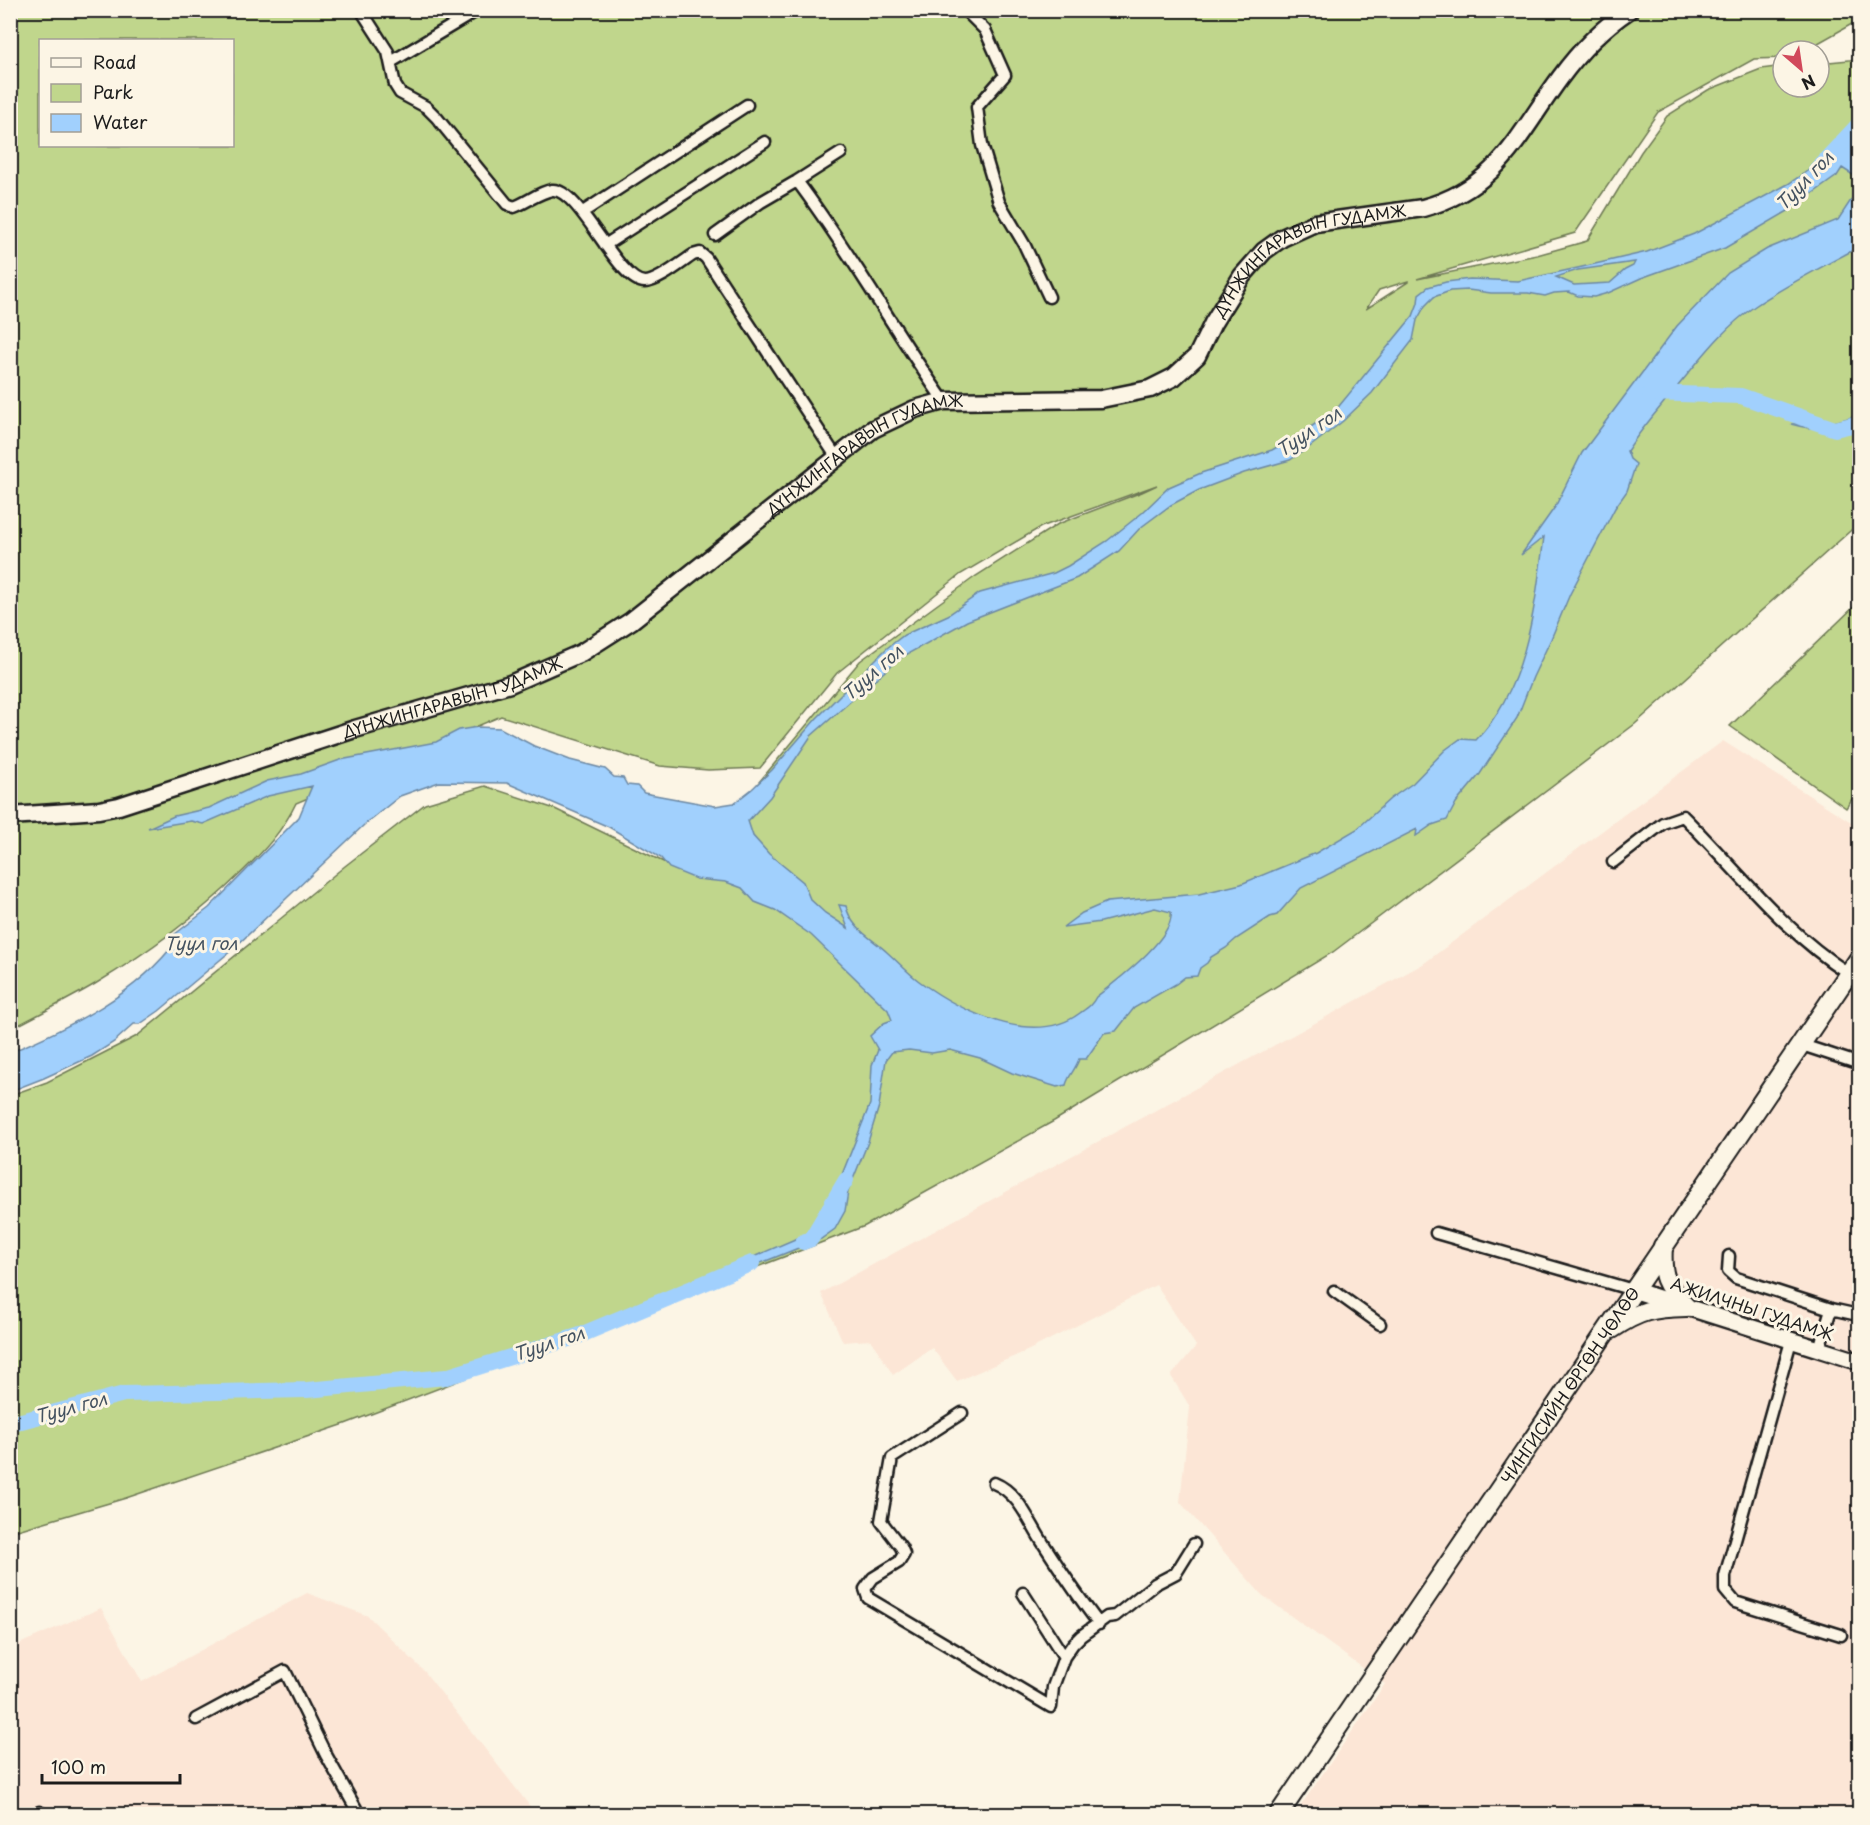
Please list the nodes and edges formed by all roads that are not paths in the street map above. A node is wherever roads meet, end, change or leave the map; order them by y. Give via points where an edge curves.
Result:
1 (361, 10) edge
2 (478, 10) edge
3 (965, 10) edge
4 (1629, 10) edge
5 (391, 62) junction
6 (747, 105) dead end
7 (765, 142) dead end
8 (841, 153) dead end
9 (797, 181) junction
10 (583, 212) junction
11 (715, 235) dead end
12 (605, 245) junction
13 (1049, 297) dead end
14 (944, 401) junction
15 (837, 458) junction
16 (10, 816) edge
17 (1613, 862) dead end
18 (1860, 957) edge
19 (1848, 973) junction
20 (1800, 1044) junction
21 (1860, 1064) edge
22 (1436, 1233) dead end
23 (1663, 1246) junction
24 (1729, 1256) dead end
25 (1633, 1290) junction
26 (1334, 1291) dead end
27 (1686, 1307) junction
28 (1831, 1309) junction
29 (1858, 1315) dead end
30 (1380, 1324) dead end
31 (1604, 1334) junction
32 (1791, 1341) junction
33 (1819, 1349) junction
34 (1860, 1362) edge
35 (962, 1413) dead end
36 (994, 1483) dead end
37 (1194, 1544) dead end
38 (1023, 1593) dead end
39 (1099, 1624) junction
40 (1841, 1635) dead end
41 (1064, 1657) junction
42 (196, 1719) dead end
43 (359, 1815) edge
44 (1279, 1815) edge

1 - 5 street
2 - 5 street
3 - 13 street via 985,30 1005,75 977,107 982,145 999,202
4 - 14 main road, ДҮНЖИНГАРАВЫН ГУДАМЖ via 1591,42 1561,77 1517,142 1478,182 1440,204 1315,223 1264,251 1242,276 1197,356 1163,384 1101,399
5 - 10 street via 400,93 437,118 507,204 514,207 553,190 560,191
6 - 10 street
7 - 12 street
8 - 9 street
9 - 11 street
9 - 14 street
10 - 12 street
12 - 15 street via 631,277 645,282 693,255 700,253 706,258
14 - 15 main road, ДҮНЖИНГАРАВЫН ГУДАМЖ via 915,409 873,429
15 - 16 main road, ДҮНЖИНГАРАВЫН ГУДАМЖ via 631,621 581,653 537,674 119,806
17 - 19 street via 1663,823 1683,816 1792,931
18 - 19 highway, ЧИНГИСИЙН ӨРГӨН ЧӨЛӨӨ
19 - 20 highway, ЧИНГИСИЙН ӨРГӨН ЧӨЛӨӨ
20 - 21 street
20 - 23 highway, ЧИНГИСИЙН ӨРГӨН ЧӨЛӨӨ
22 - 25 street
23 - 25 highway, ЧИНГИСИЙН ӨРГӨН ЧӨЛӨӨ
23 - 27 highway via 1662,1266 1667,1285
24 - 28 street via 1728,1271 1736,1278
25 - 27 main road, АЖИЛЧНЫ ГУДАМЖ
25 - 31 highway, ЧИНГИСИЙН ӨРГӨН ЧӨЛӨӨ
26 - 30 street
27 - 31 highway via 1643,1311
27 - 32 main road, АЖИЛЧНЫ ГУДАМЖ
28 - 29 street
28 - 33 street
31 - 44 highway, ЧИНГИСИЙН ӨРГӨН ЧӨЛӨӨ
32 - 33 main road, АЖИЛЧНЫ ГУДАМЖ
32 - 40 street via 1725,1576 1725,1590 1735,1602
33 - 34 main road, АЖИЛЧНЫ ГУДАМЖ
35 - 41 street via 892,1458 881,1521 904,1554 873,1578 865,1589 868,1598 1051,1707 1053,1687
36 - 39 street via 1002,1486 1023,1510
37 - 39 street via 1176,1573
38 - 41 street
39 - 41 street via 1072,1644
42 - 43 street via 285,1671

